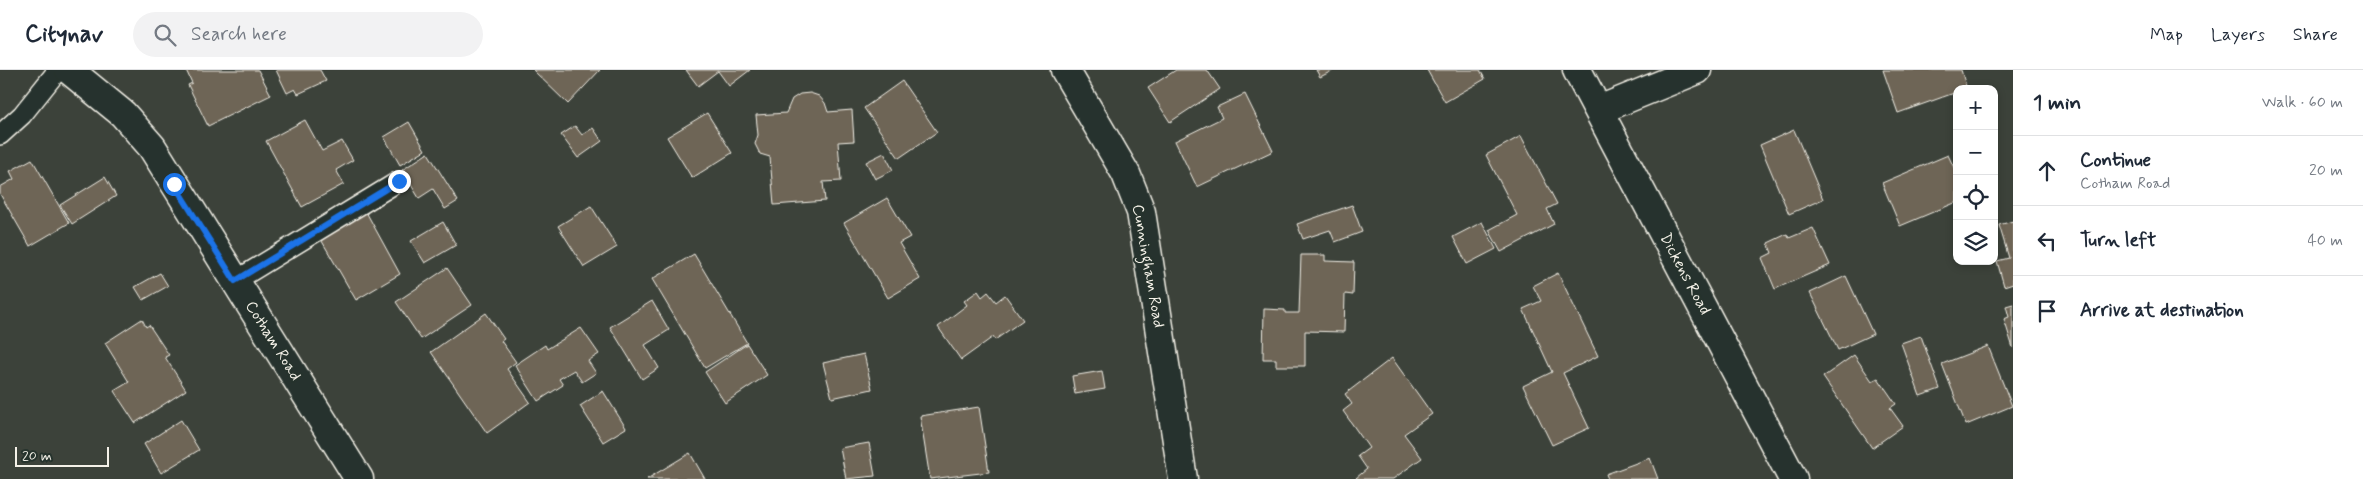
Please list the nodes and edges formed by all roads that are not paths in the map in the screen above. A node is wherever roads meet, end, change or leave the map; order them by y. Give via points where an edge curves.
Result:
1 (58, 70) edge
2 (69, 70) edge
3 (1065, 70) edge
4 (1577, 70) edge
5 (1697, 70) edge
6 (1599, 110) junction
7 (0, 135) edge
8 (399, 181) dead end
9 (235, 281) junction
10 (359, 479) edge
11 (1183, 479) edge
12 (1793, 479) edge

1 - 7 lane via 22,115
2 - 9 street, Cotham Road via 122,114 152,147
3 - 11 street, Cunningham Road via 1126,174 1141,212
4 - 6 street, Dickens Road
5 - 6 street
6 - 12 street, Dickens Road
8 - 9 lane
9 - 10 street, Cotham Road

